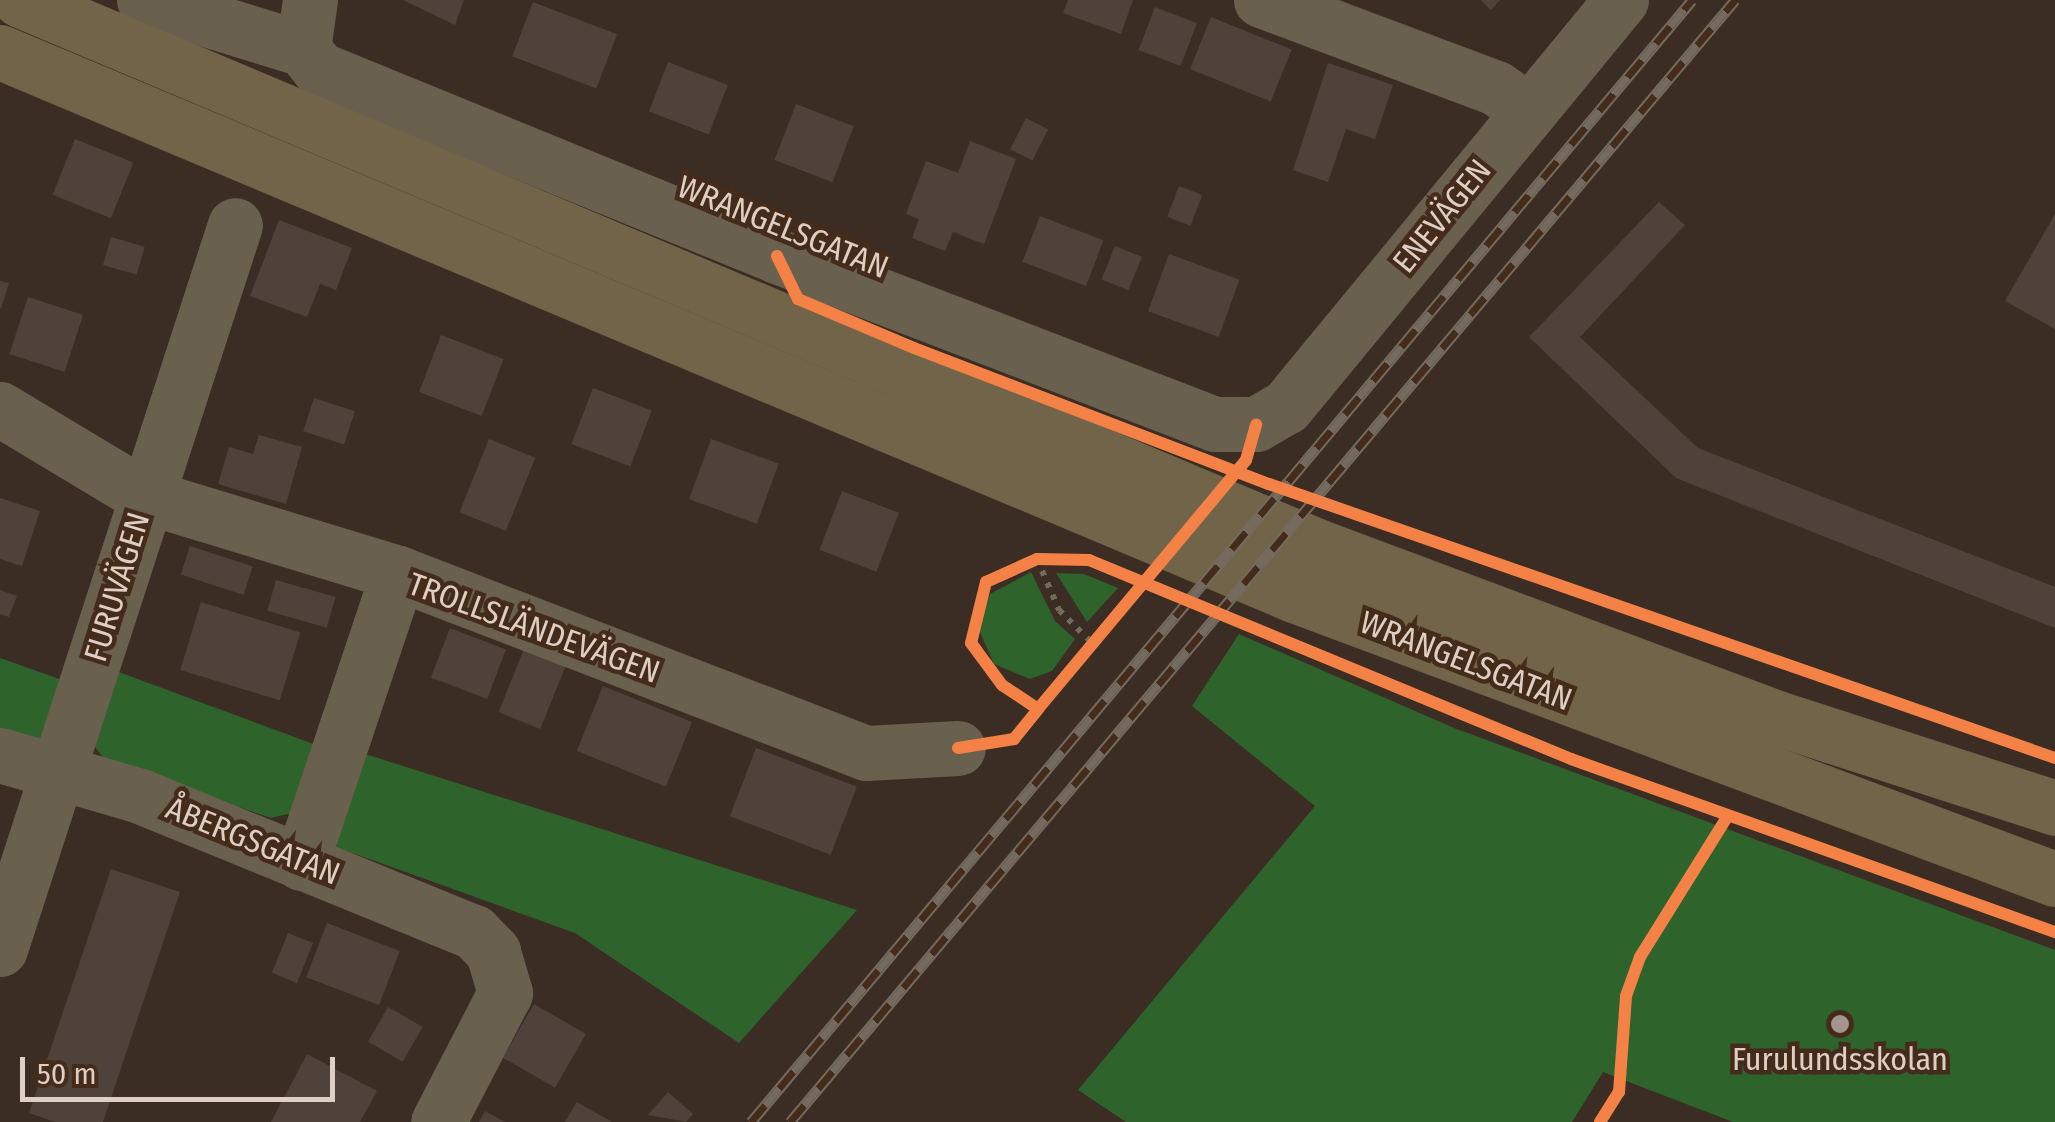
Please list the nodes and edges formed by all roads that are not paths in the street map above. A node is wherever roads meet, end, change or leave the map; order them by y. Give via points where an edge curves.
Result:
1 (20, 0) edge
2 (144, 0) edge
3 (1260, 0) edge
4 (1621, 0) edge
5 (306, 24) edge
6 (0, 52) edge
7 (1528, 110) junction
8 (235, 225) dead end
9 (0, 410) edge
10 (1256, 424) joint
11 (145, 496) junction
12 (398, 573) junction
13 (958, 748) dead end
14 (0, 755) edge
15 (58, 773) junction
16 (2055, 808) edge
17 (301, 863) junction
18 (2055, 879) edge
19 (0, 948) edge
20 (438, 1122) edge

1 - 16 main road, WRANGELSGATAN via 1317,546 1777,718
2 - 5 street
3 - 7 street via 1496,88
4 - 7 street, ENEVÄGEN
5 - 10 street, WRANGELSGATAN via 319,69 777,256 1215,424
6 - 18 main road, WRANGELSGATAN via 1294,595
7 - 10 street, ENEVÄGEN via 1286,407
8 - 11 street, FURUVÄGEN
9 - 11 street
11 - 12 street
11 - 15 street, FURUVÄGEN
12 - 13 street, TROLLSLÄNDEVÄGEN via 866,753
12 - 17 street, TROLLSLÄNDEVÄGEN
14 - 15 street, ÅBERGSGATAN
15 - 17 street, ÅBERGSGATAN via 140,796
15 - 19 street, FURUVÄGEN
17 - 20 street, ÅBERGSGATAN via 430,908 493,952 500,1010

